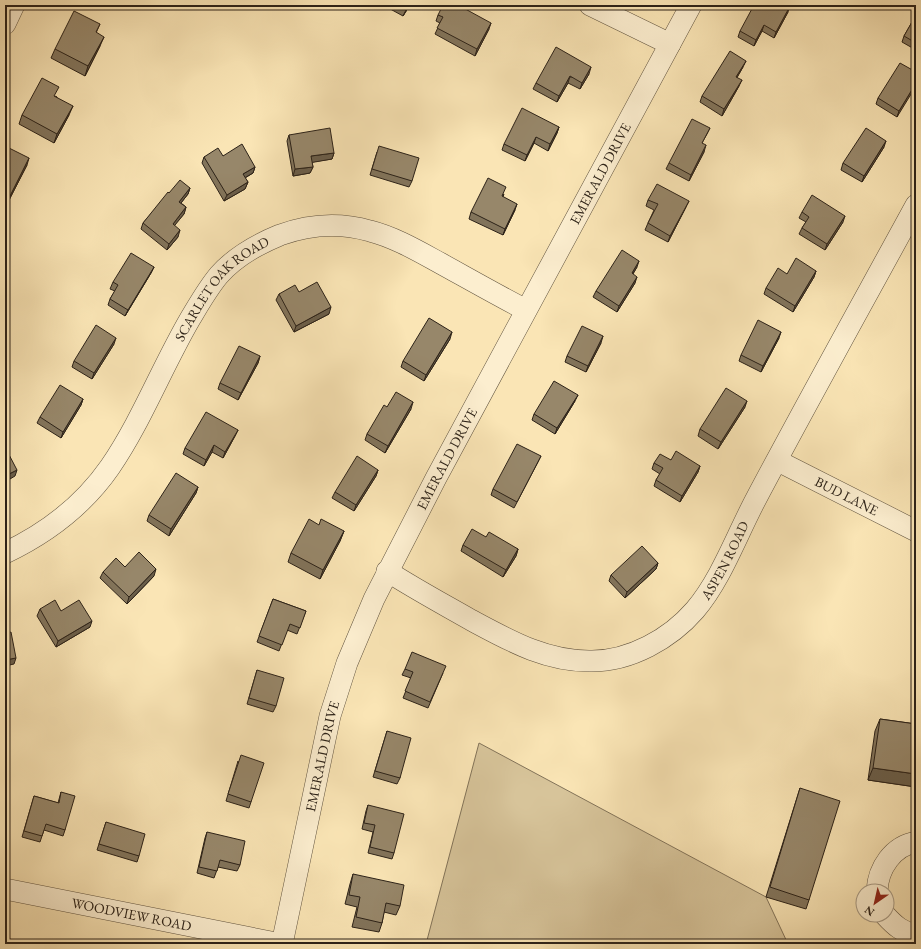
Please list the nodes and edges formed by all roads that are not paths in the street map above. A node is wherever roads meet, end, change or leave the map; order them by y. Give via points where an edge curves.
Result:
1 (14, 5) edge
2 (590, 5) edge
3 (691, 5) edge
4 (5, 24) edge
5 (670, 44) junction
6 (916, 205) edge
7 (526, 310) junction
8 (778, 461) junction
9 (916, 531) edge
10 (5, 553) edge
11 (387, 572) junction
12 (916, 842) edge
13 (878, 883) edge
14 (5, 889) edge
15 (892, 923) edge
16 (916, 935) edge
17 (281, 944) edge

1 - 4 street
2 - 5 street
3 - 5 street, EMERALD DRIVE
5 - 7 street, EMERALD DRIVE
6 - 8 street, ASPEN ROAD
7 - 10 street, SCARLET OAK ROAD via 415,250 371,231 346,226 318,225 296,229 263,243 238,258 207,290 110,468 89,494 63,519 34,539
7 - 11 street, EMERALD DRIVE
8 - 9 street, BUD LANE
8 - 11 street, ASPEN ROAD via 757,496 710,589 694,611 661,639 620,657 594,661 568,660 543,655 517,644
11 - 17 street, EMERALD DRIVE via 347,663 330,716
12 - 13 street via 897,849 887,861
14 - 17 street, WOODVIEW ROAD
15 - 16 street via 906,933

